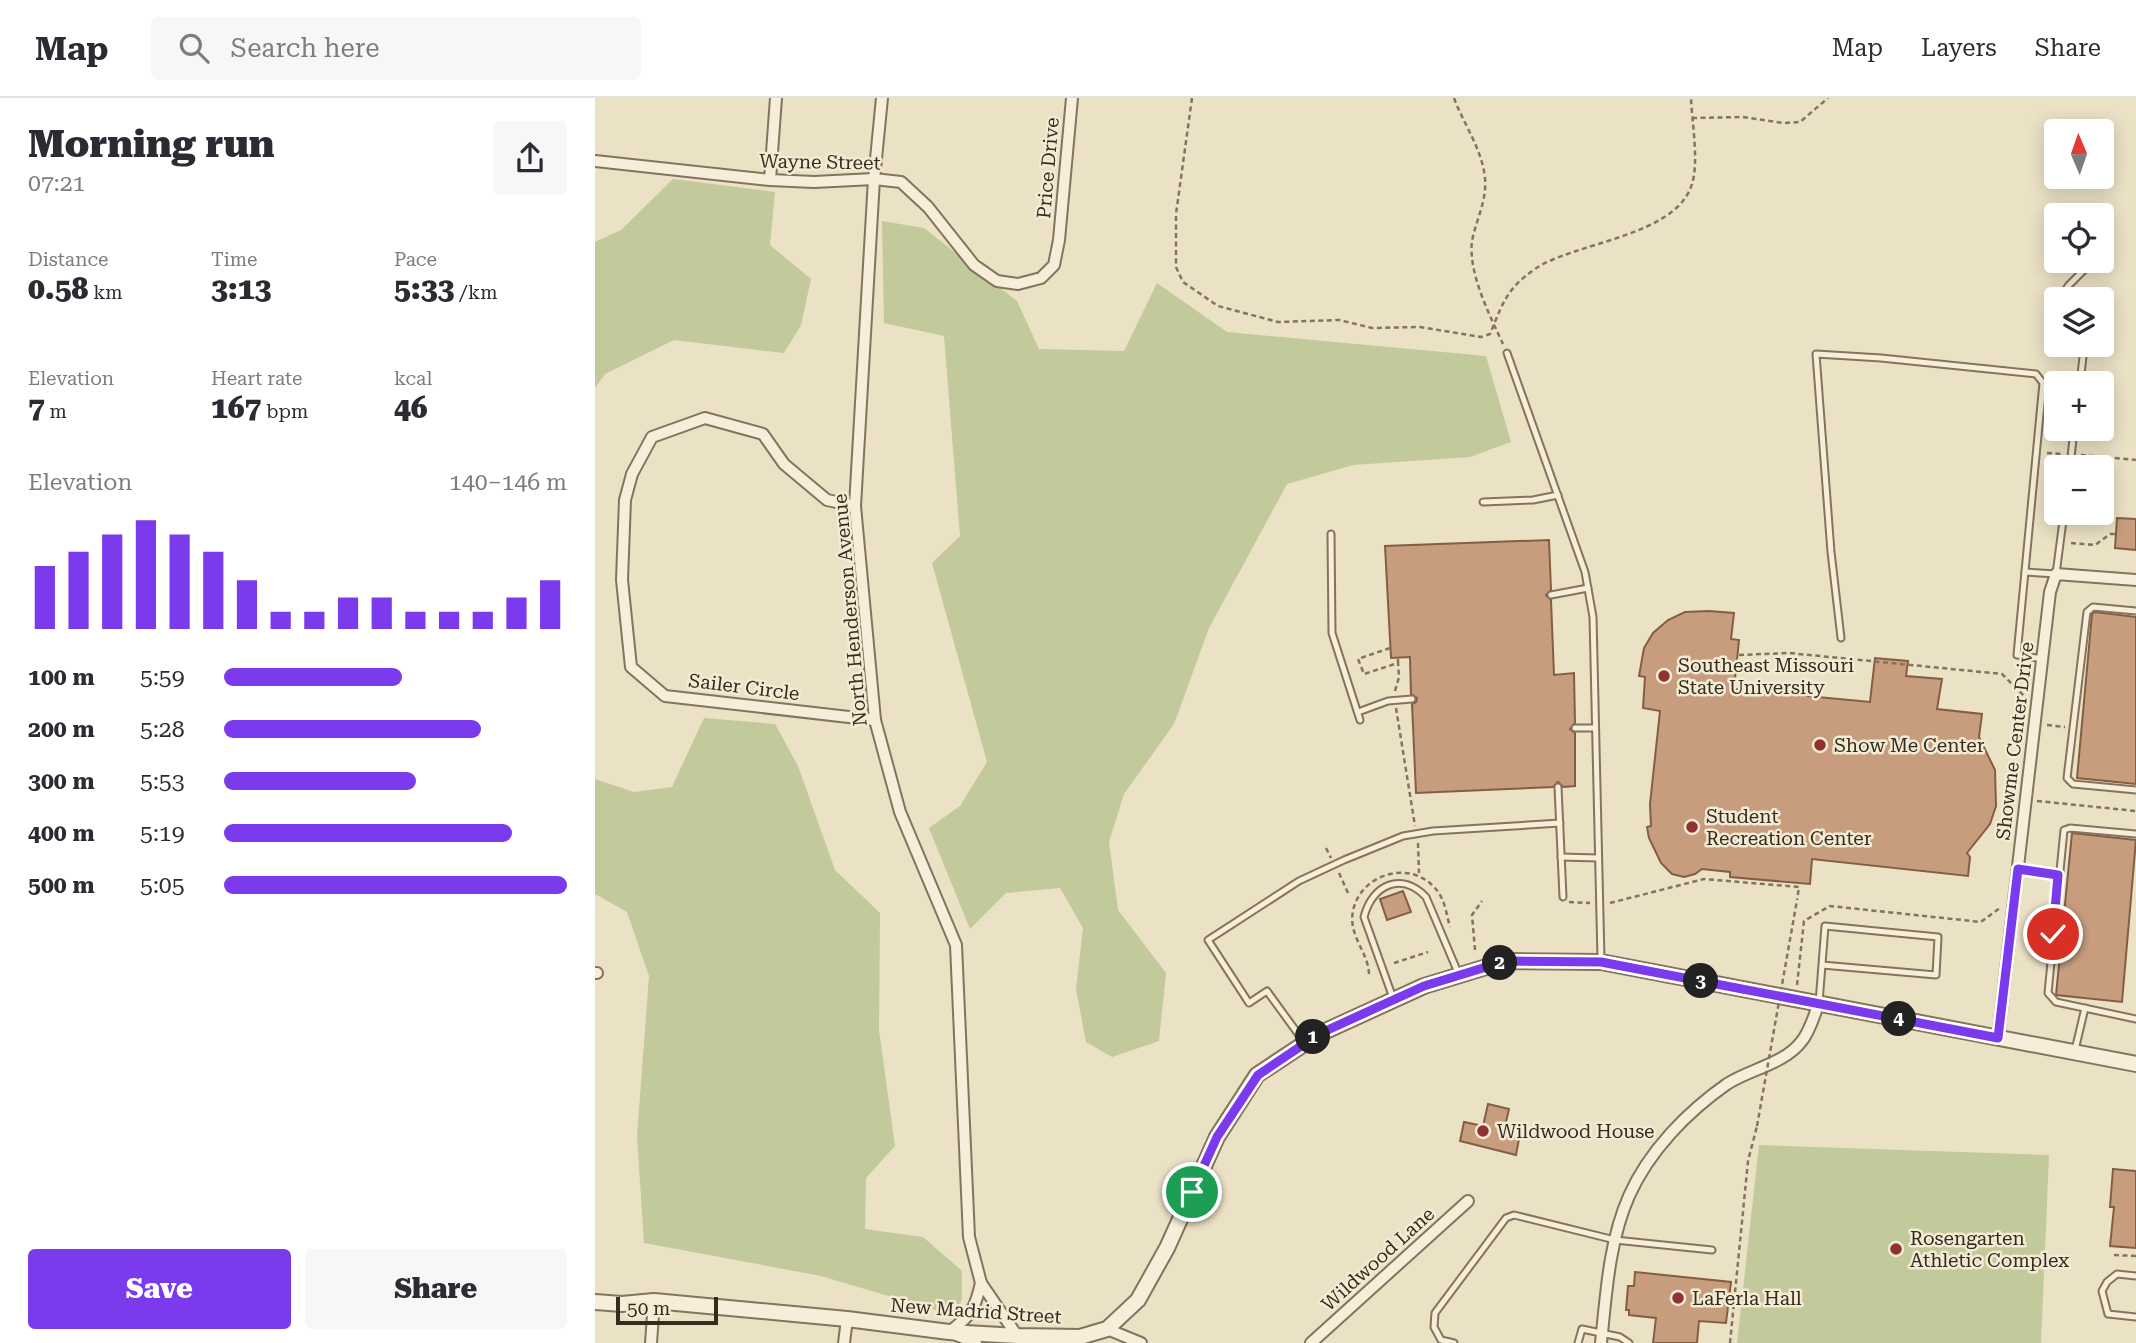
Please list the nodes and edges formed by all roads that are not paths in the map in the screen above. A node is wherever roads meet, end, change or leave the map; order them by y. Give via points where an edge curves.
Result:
1 (776, 98) edge
2 (882, 98) edge
3 (1072, 98) edge
4 (595, 161) edge
5 (874, 179) junction
6 (769, 180) junction
7 (1059, 240) joint
8 (2082, 273) edge
9 (2067, 287) edge
10 (1507, 353) road end
11 (1558, 495) junction
12 (1483, 502) dead end
13 (855, 506) junction
14 (2062, 525) edge
15 (1331, 534) dead end
16 (2025, 572) junction
17 (2056, 574) junction
18 (2136, 580) edge
19 (1588, 588) junction
20 (1551, 595) dead end
21 (2136, 611) edge
22 (1841, 638) dead end
23 (2043, 659) junction
24 (1412, 699) dead end
25 (1357, 712) junction
26 (875, 720) junction
27 (1360, 720) dead end
28 (1575, 728) dead end
29 (1595, 728) junction
30 (1558, 787) dead end
31 (2136, 790) edge
32 (1560, 823) junction
33 (2136, 834) edge
34 (1562, 857) junction
35 (1598, 858) junction
36 (1563, 897) road end
37 (1601, 962) junction
38 (1822, 965) junction
39 (1459, 975) junction
40 (1394, 999) junction
41 (1819, 1003) junction
42 (2085, 1008) junction
43 (2136, 1019) edge
44 (1998, 1038) junction
45 (1305, 1043) junction
46 (2075, 1053) junction
47 (2136, 1064) edge
48 (1468, 1201) dead end
49 (1615, 1240) junction
50 (1712, 1250) dead end
51 (2136, 1276) edge
52 (981, 1283) junction
53 (654, 1301) junction
54 (595, 1302) edge
55 (2136, 1317) edge
56 (847, 1319) junction
57 (1107, 1329) junction
58 (949, 1332) junction
59 (1602, 1338) edge
60 (1020, 1340) edge
61 (1077, 1340) edge
62 (651, 1343) edge
63 (844, 1343) edge
64 (976, 1343) edge
65 (1141, 1343) edge
66 (1311, 1343) edge
67 (1454, 1343) edge
68 (1578, 1343) edge
69 (1629, 1343) edge

1 - 6 street
2 - 5 street, North Henderson Avenue
3 - 7 street, Price Drive
4 - 6 street, Wayne Street
5 - 6 street, Wayne Street
5 - 7 street, Wayne Street via 901,182 928,207 974,265 997,281 1018,285 1041,278 1054,265
5 - 13 street, North Henderson Avenue
8 - 9 lane
10 - 11 lane
11 - 12 lane
11 - 19 lane
13 - 26 street, North Henderson Avenue
13 - 26 street, Sailer Circle via 827,500 784,464 763,434 705,418 652,437 632,474 625,500 622,580 631,667 665,695
14 - 17 lane
15 - 25 lane via 1332,633
16 - 17 lane
16 - 22 lane via 2043,383 2036,374 1816,355
16 - 23 lane via 2017,655
17 - 18 street
17 - 23 street, Showme Center Drive
19 - 20 lane
19 - 29 lane via 1593,617
21 - 31 lane via 2089,608 2068,782
23 - 44 street, Showme Center Drive
24 - 25 lane via 1388,701
25 - 27 lane
26 - 52 street, North Henderson Avenue via 900,812 956,945 969,1237
28 - 29 lane
29 - 35 lane
30 - 32 lane
32 - 34 lane
32 - 45 lane via 1403,836 1299,881 1208,940 1249,1003 1267,992
33 - 42 lane via 2064,830 2048,993 2056,1002
34 - 35 lane
34 - 36 lane
35 - 37 lane
37 - 39 street, New Madrid Street via 1506,961
37 - 41 street, New Madrid Street
38 - 38 lane via 1825,926 1938,937 1936,975
38 - 41 lane
39 - 40 street, New Madrid Street
39 - 40 lane via 1426,897 1406,884 1378,889 1364,917
40 - 45 street, New Madrid Street
41 - 44 street, New Madrid Street
41 - 49 street via 1802,1042 1783,1057 1729,1083 1685,1118 1629,1195
42 - 43 lane
42 - 46 lane
44 - 46 street, New Madrid Street
45 - 57 street, New Madrid Street via 1258,1075 1217,1137 1138,1300
46 - 47 street, New Madrid Street
48 - 66 street, Wildwood Lane
49 - 50 lane
49 - 59 street
49 - 67 lane via 1514,1215 1506,1218 1435,1313 1434,1327 1441,1340
51 - 55 lane via 2117,1274 2102,1290 2108,1314
52 - 58 street via 975,1307
52 - 60 street, North Henderson Avenue
53 - 54 street, New Madrid Street
53 - 56 street, New Madrid Street
53 - 62 street
56 - 58 street, New Madrid Street
56 - 63 street
57 - 61 street, New Madrid Street
57 - 65 street
58 - 60 street, New Madrid Street
58 - 64 street
59 - 68 lane via 1581,1329
59 - 69 lane via 1620,1337
60 - 61 street, New Madrid Street

